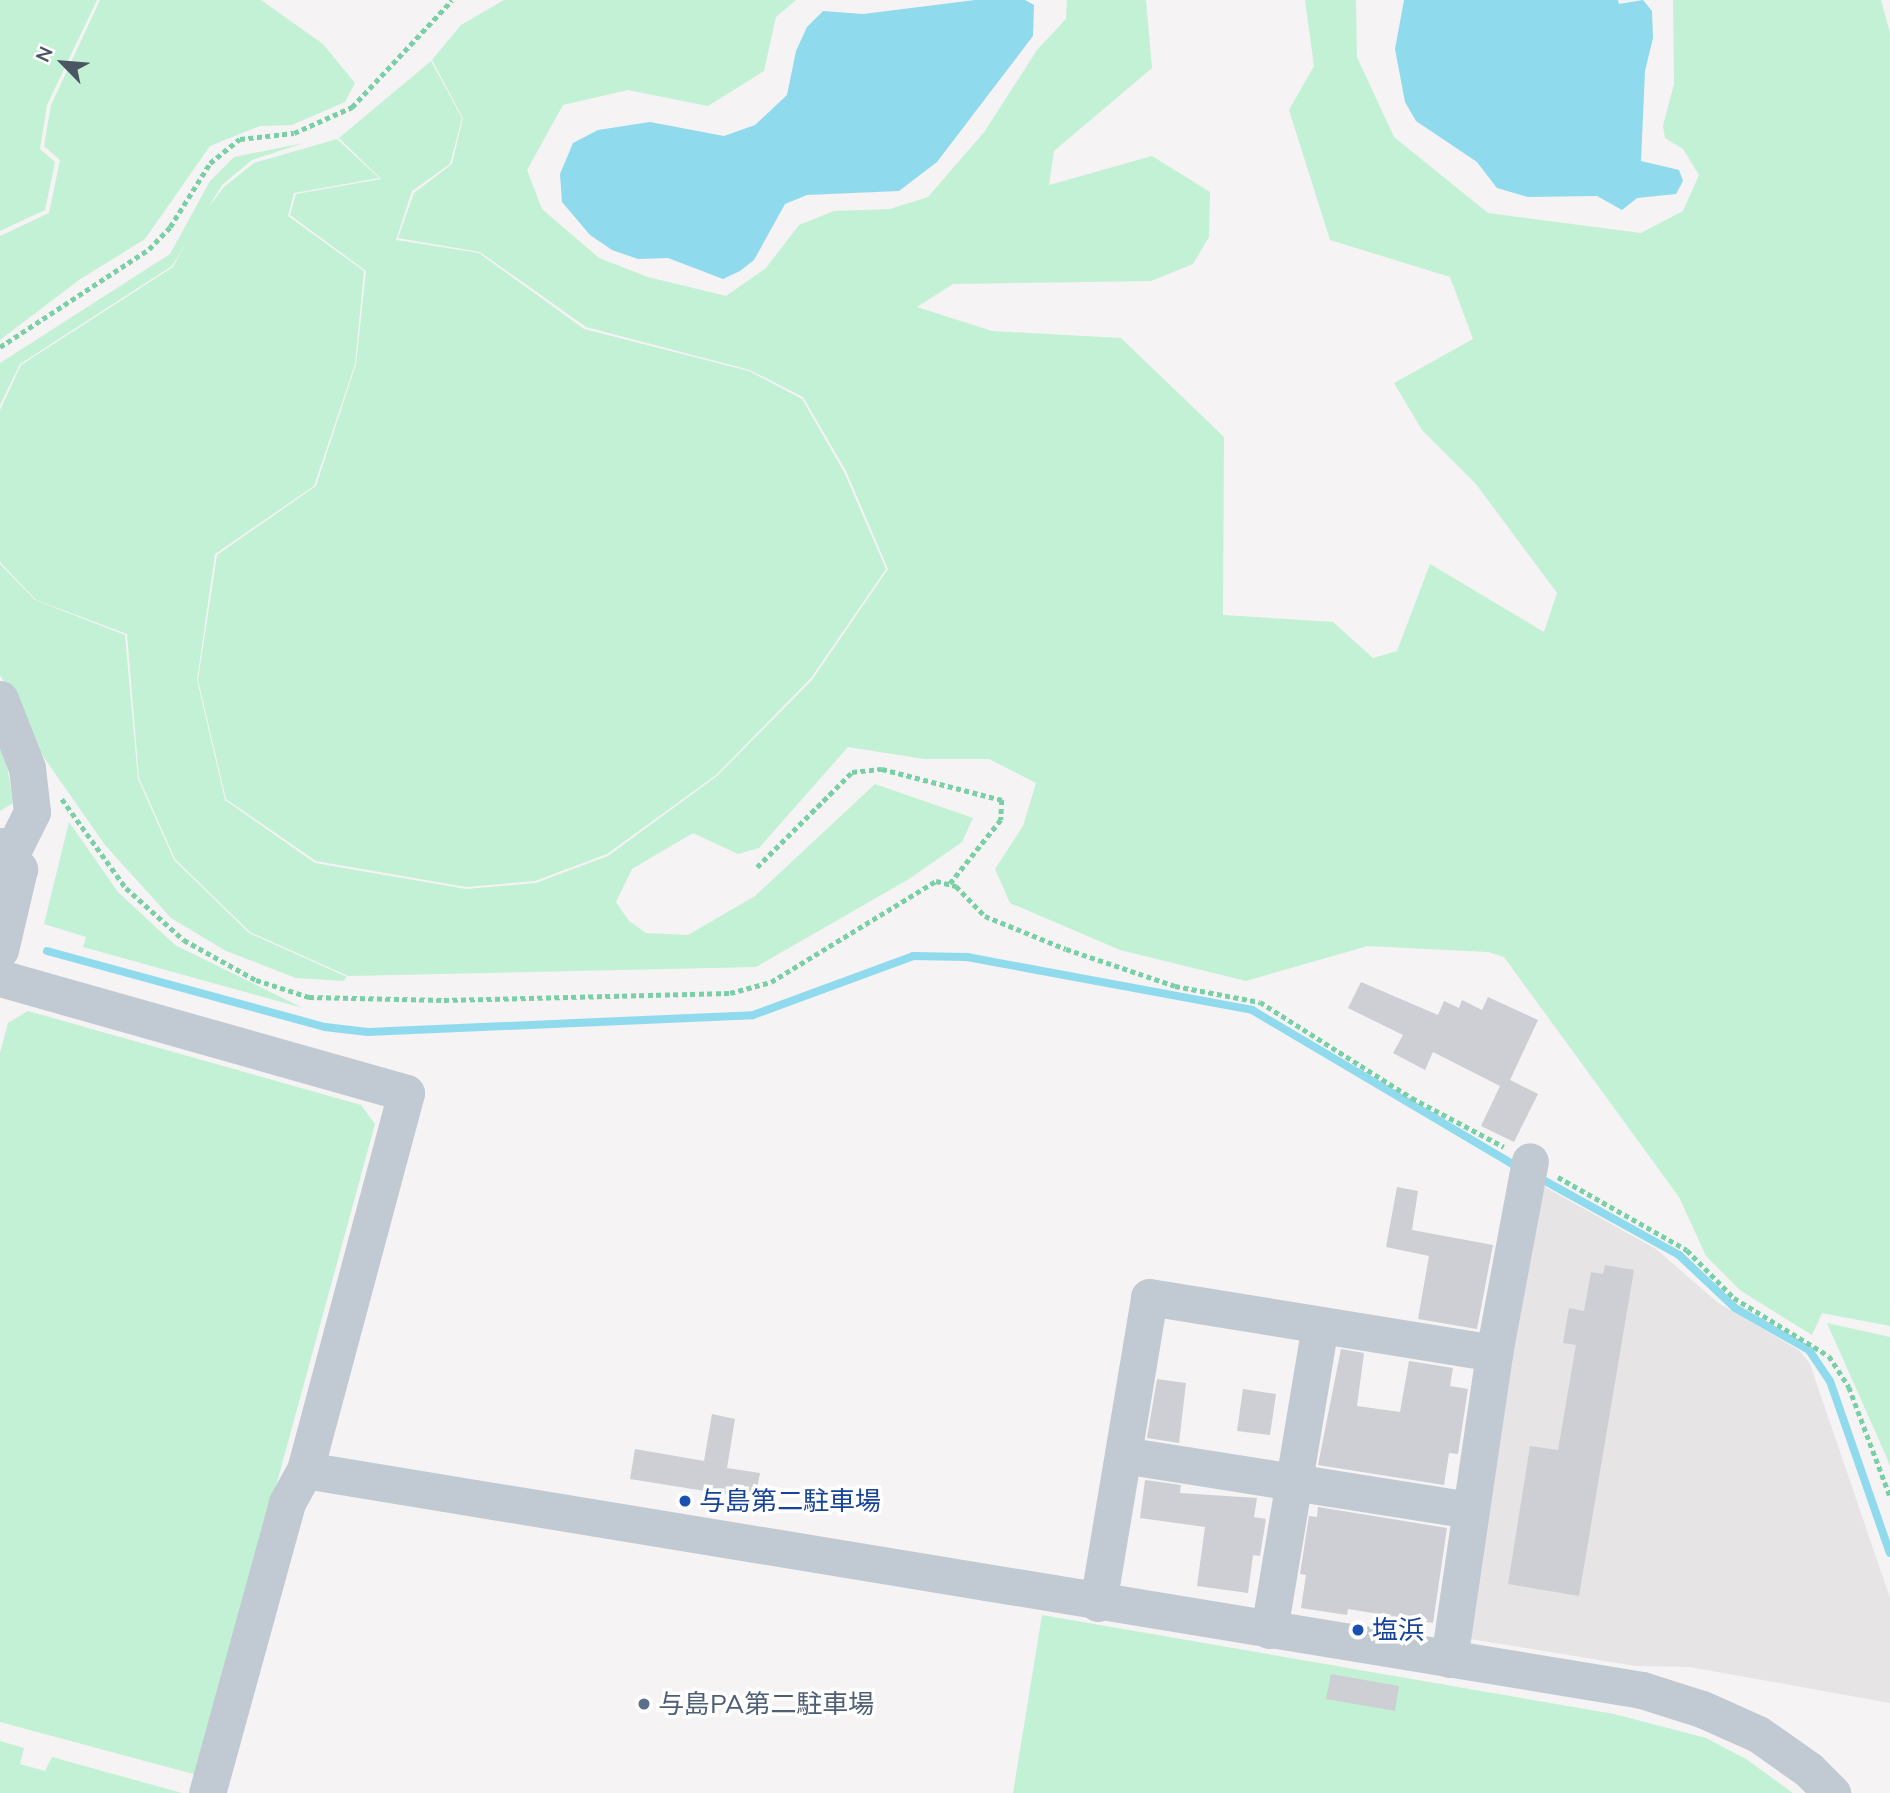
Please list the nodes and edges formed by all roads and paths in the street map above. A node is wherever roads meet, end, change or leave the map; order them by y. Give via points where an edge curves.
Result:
1 (452, 0) edge
2 (0, 347) edge
3 (0, 699) edge
4 (59, 794) dead end
5 (5, 851) edge
6 (757, 867) dead end
7 (950, 884) junction
8 (0, 950) edge
9 (0, 978) edge
10 (1529, 1168) junction
11 (1320, 1325) junction
12 (1494, 1353) junction
13 (1123, 1455) junction
14 (305, 1470) junction
15 (1294, 1481) junction
16 (1890, 1496) edge
17 (1471, 1510) junction
18 (1098, 1603) junction
19 (1269, 1630) junction
20 (1449, 1659) junction
21 (207, 1793) edge
22 (1832, 1793) edge

1 - 2 path via 352,107 294,133 240,139 210,163 170,227 149,249
3 - 5 street via 27,768 32,812
4 - 7 path via 126,888 184,940 256,980 309,997 444,1000 730,993 771,982 936,881
5 - 8 street via 19,869
6 - 7 path via 852,772 882,769 1002,800 1001,820
7 - 10 path via 985,916 1066,949 1175,986 1260,1002
9 - 14 street via 406,1093
10 - 12 street
10 - 16 path via 1687,1251 1734,1298 1829,1356 1849,1387
11 - 12 street
11 - 13 street via 1149,1297
11 - 15 street
12 - 17 street
13 - 15 street
13 - 18 street
14 - 18 street
14 - 21 street via 287,1503
15 - 17 street
15 - 19 street
17 - 20 street
18 - 19 street
19 - 20 street
20 - 22 street via 1642,1690 1702,1709 1782,1750

